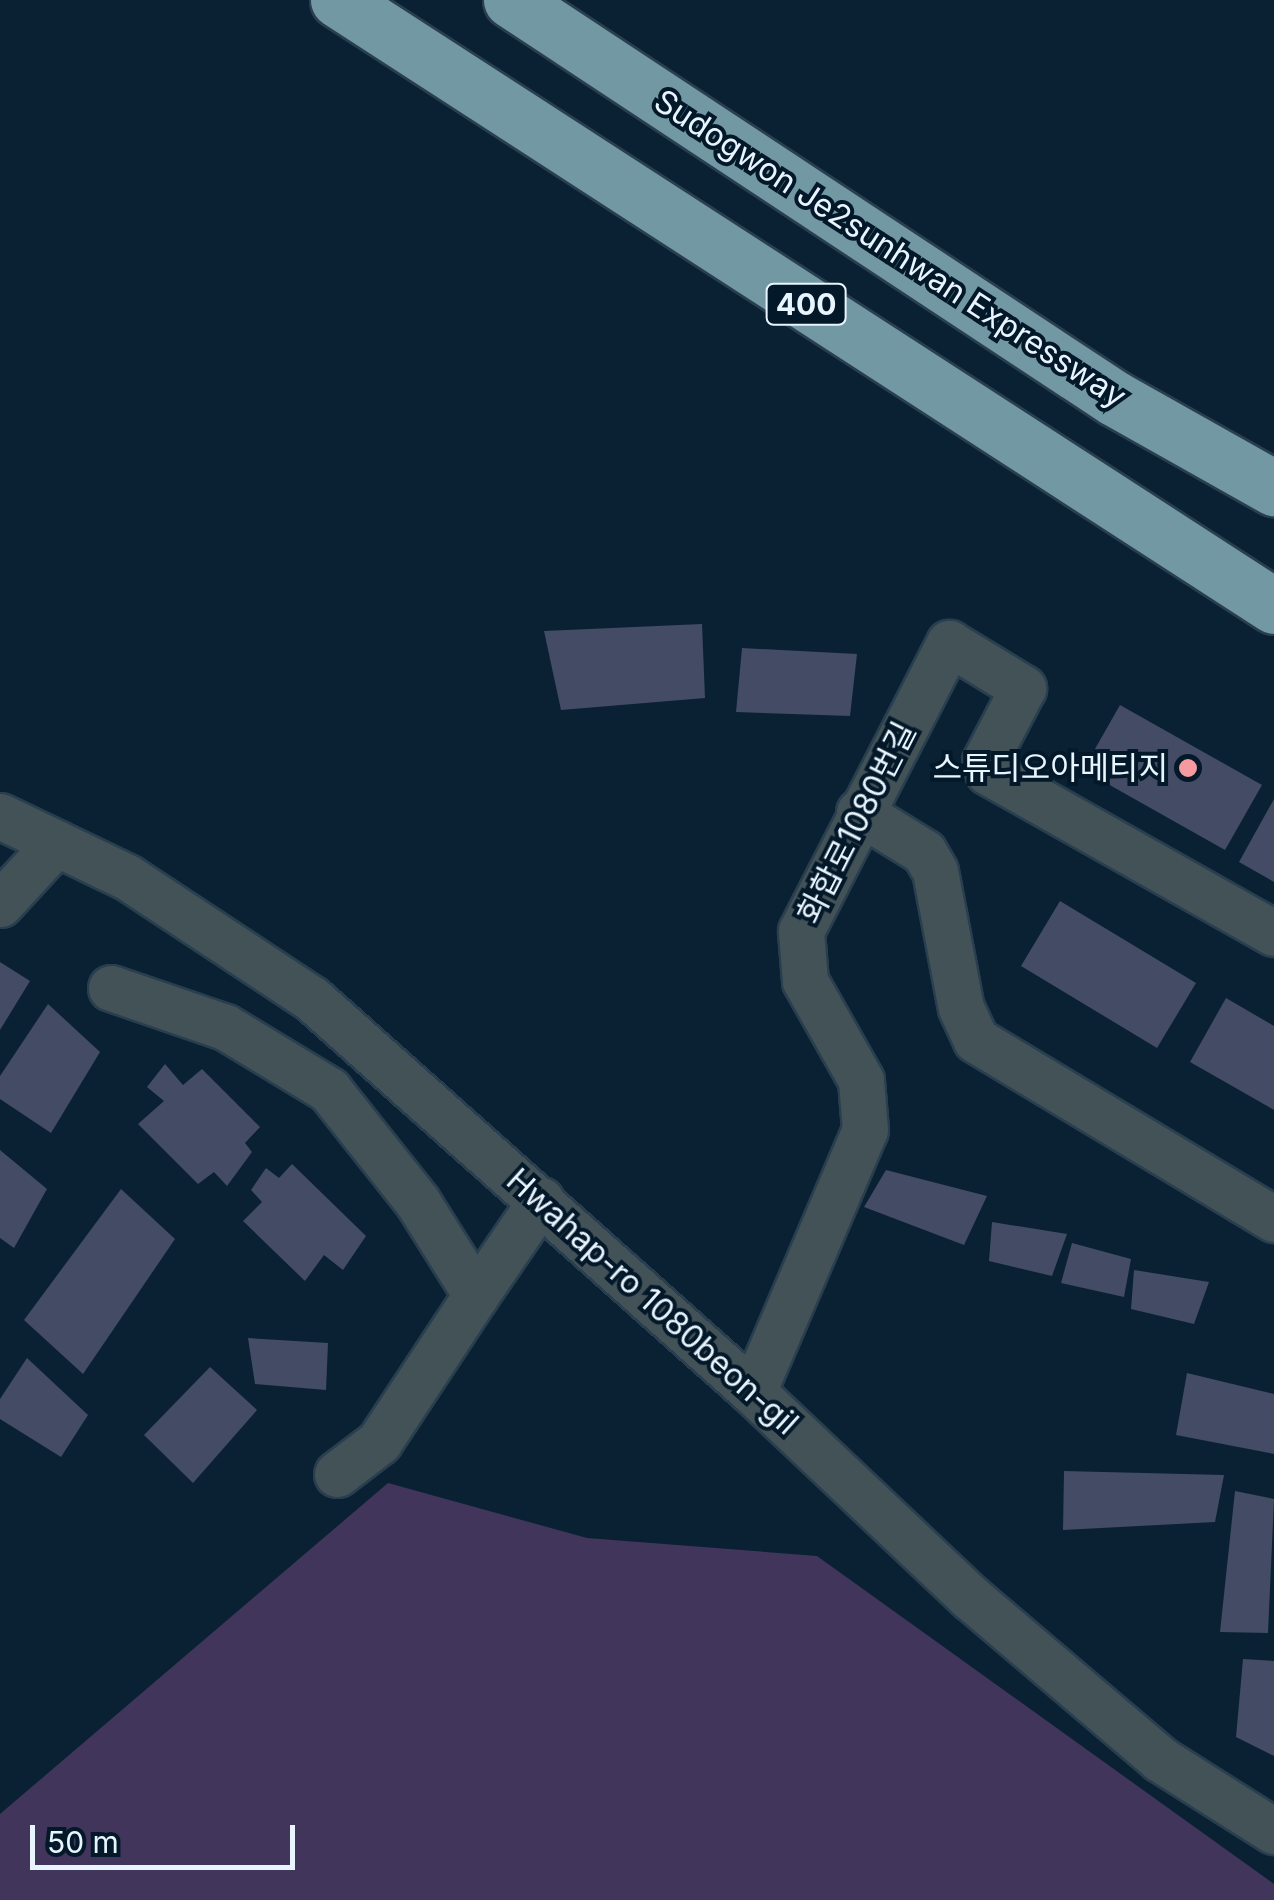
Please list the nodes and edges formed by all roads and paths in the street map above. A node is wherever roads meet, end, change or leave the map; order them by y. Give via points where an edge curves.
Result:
1 (338, 0) edge
2 (511, 0) edge
3 (1274, 488) edge
4 (1274, 606) edge
5 (859, 812) junction
6 (0, 816) edge
7 (56, 843) junction
8 (0, 904) edge
9 (1274, 933) edge
10 (111, 988) dead end
11 (541, 1200) junction
12 (1274, 1219) edge
13 (476, 1295) junction
14 (753, 1392) junction
15 (337, 1474) dead end
16 (1274, 1832) edge

1 - 4 highway, 400
2 - 3 highway, Sudogwon Je2sunhwan Expressway / 400 via 1114,398
5 - 9 street, 화합로1080번길 via 949,644 1023,688 985,760 988,772
5 - 12 street via 924,852 935,871 961,1008 976,1040
5 - 14 street, 화합로1080번길 via 809,905 798,952 812,998 860,1080 866,1130
6 - 7 street, Hwahap-ro 1080beon-gil
7 - 8 street
7 - 11 street, Hwahap-ro 1080beon-gil via 128,877 312,999
10 - 13 street via 225,1027 329,1090 417,1202
11 - 13 street
11 - 14 street, Hwahap-ro 1080beon-gil
13 - 15 street via 379,1442
14 - 16 street, Hwahap-ro 1080beon-gil via 971,1598 1160,1760

